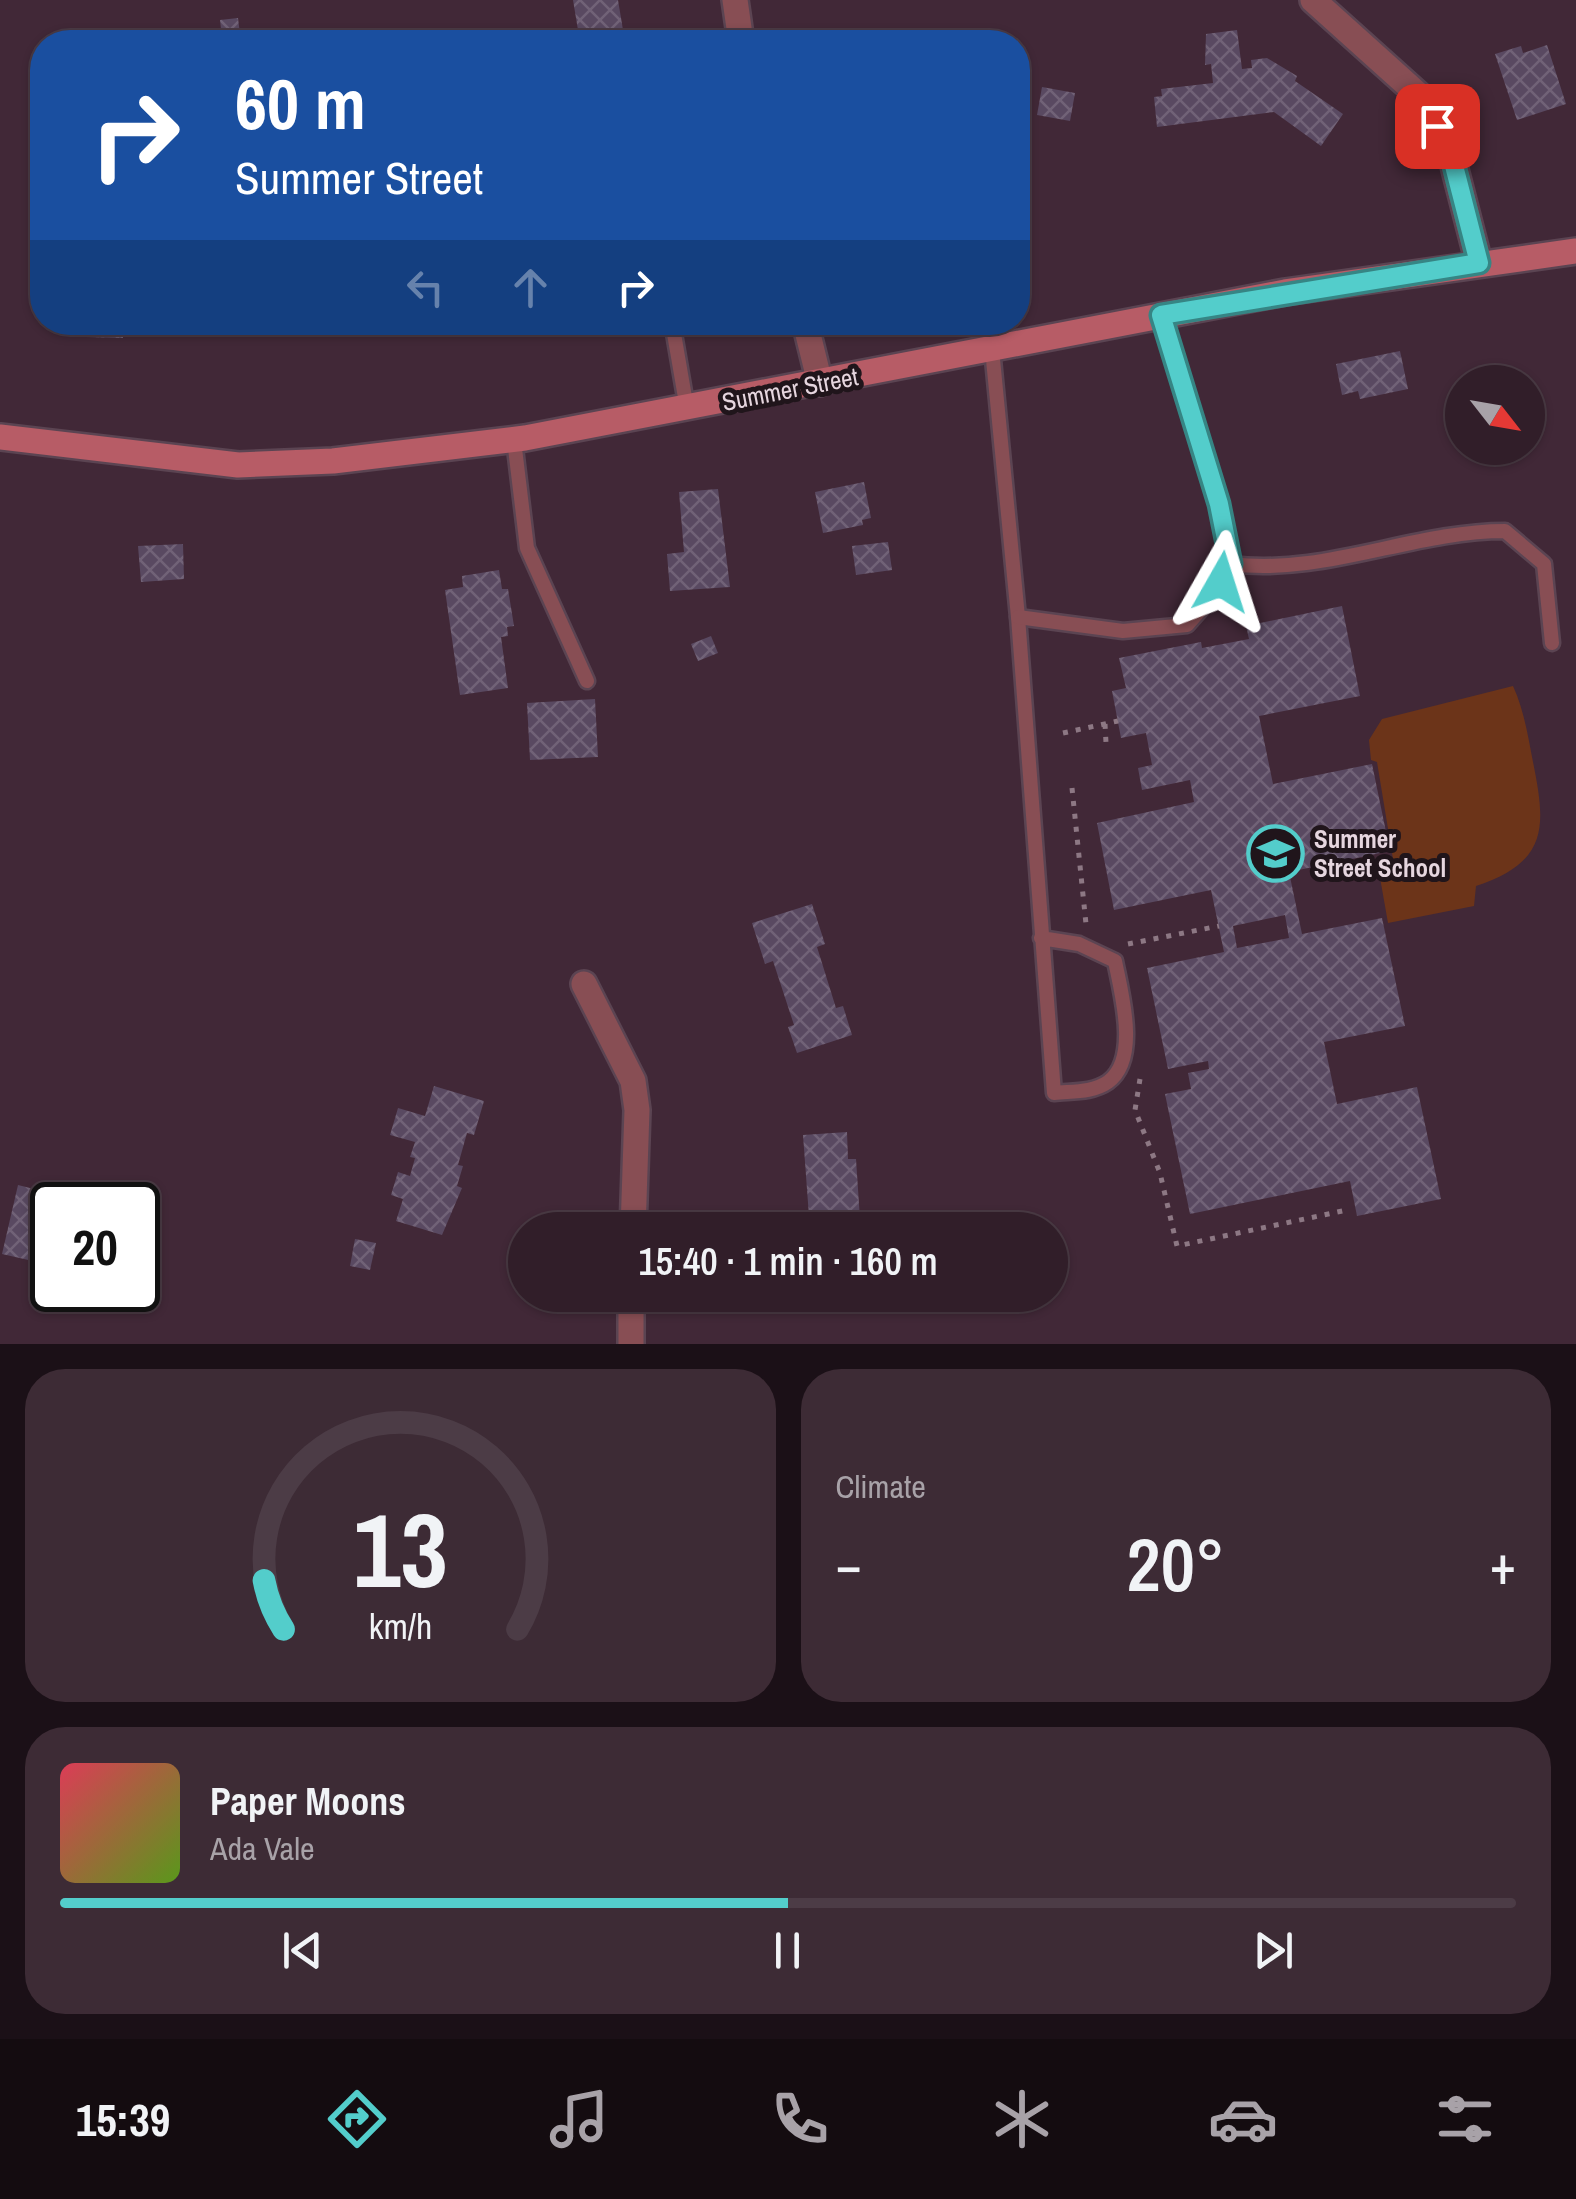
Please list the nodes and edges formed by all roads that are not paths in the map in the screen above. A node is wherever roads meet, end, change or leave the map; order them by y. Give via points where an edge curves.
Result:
1 (735, 0) edge
2 (1313, 0) edge
3 (739, 30) edge
4 (1576, 251) edge
5 (1479, 263) junction
6 (1161, 315) junction
7 (674, 335) edge
8 (809, 335) edge
9 (992, 349) junction
10 (820, 384) junction
11 (687, 409) junction
12 (0, 437) edge
13 (514, 440) junction
14 (1231, 564) junction
15 (1018, 617) junction
16 (1552, 643) dead end
17 (587, 681) dead end
18 (1041, 938) junction
19 (584, 984) dead end
20 (634, 1212) edge
21 (631, 1312) edge
22 (631, 1344) edge

1 - 3 street
2 - 5 street via 1422,98 1451,154
4 - 5 main road, Summer Street
5 - 6 main road, Summer Street
6 - 9 main road, Summer Street
6 - 14 lane
7 - 11 lane
8 - 10 street
9 - 10 main road, Summer Street
9 - 15 lane
10 - 11 main road, Summer Street
11 - 13 main road, Summer Street
12 - 13 main road, Summer Street via 238,465
13 - 17 lane via 528,548
14 - 15 lane via 1186,625 1123,632
14 - 16 lane via 1309,564 1467,531 1506,531 1544,564
15 - 18 lane
18 - 18 lane via 1054,1093 1089,1090 1111,1080 1123,1059 1124,1007 1115,961 1080,944
19 - 20 street via 634,1081
21 - 22 street

